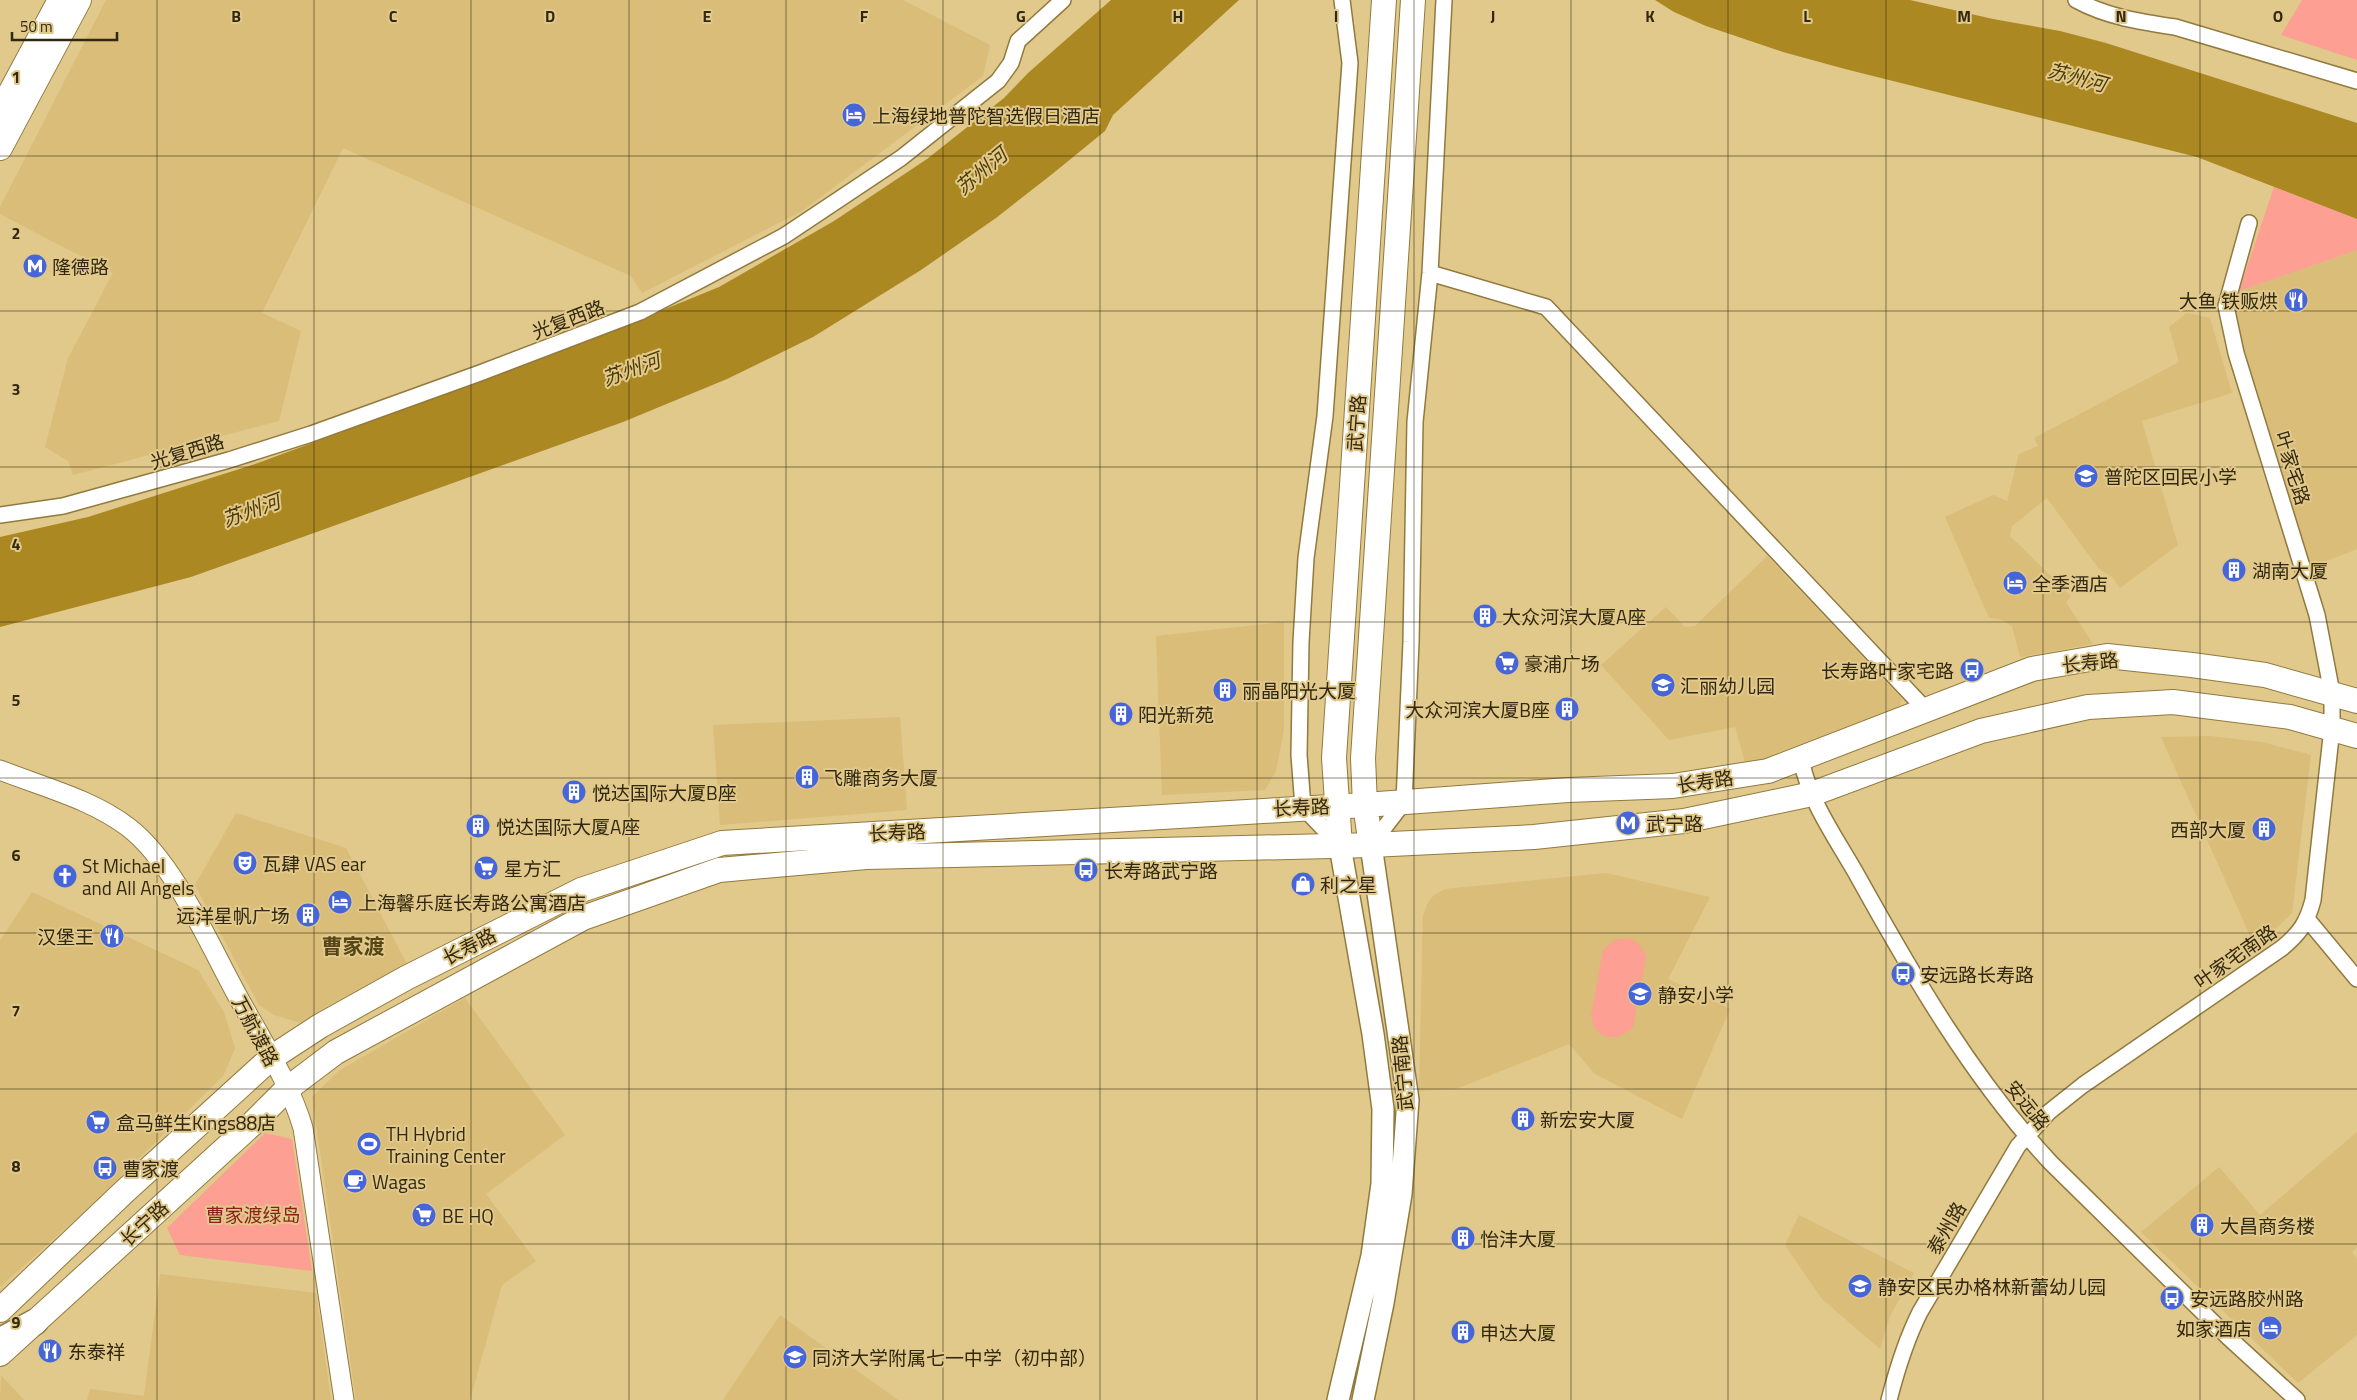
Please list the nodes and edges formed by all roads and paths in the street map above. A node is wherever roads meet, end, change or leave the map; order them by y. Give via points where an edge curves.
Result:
1 (60, 0) edge
2 (78, 0) edge
3 (1063, 0) edge
4 (1342, 0) edge
5 (1384, 0) edge
6 (1413, 0) edge
7 (1444, 0) edge
8 (2076, 0) edge
9 (2357, 81) edge
10 (0, 112) edge
11 (0, 148) edge
12 (2249, 223) dead end
13 (1430, 273) junction
14 (0, 515) edge
15 (2332, 693) junction
16 (2357, 702) edge
17 (1926, 710) junction
18 (2332, 728) junction
19 (2357, 736) edge
20 (0, 770) edge
21 (1806, 776) junction
22 (1404, 802) junction
23 (1336, 805) junction
24 (1365, 805) junction
25 (1303, 807) junction
26 (1371, 845) junction
27 (1340, 846) junction
28 (2308, 920) junction
29 (2357, 979) edge
30 (271, 1058) junction
31 (286, 1089) junction
32 (2026, 1136) junction
33 (0, 1310) edge
34 (35, 1322) junction
35 (0, 1341) edge
36 (0, 1354) edge
37 (344, 1400) edge
38 (1338, 1400) edge
39 (1363, 1400) edge
40 (1889, 1400) edge
41 (2298, 1400) edge

1 - 10 main road
2 - 11 main road
3 - 14 street, 光复西路 via 1018,41 1011,64 998,81 902,158 784,236 640,312 480,373 256,451 63,506
4 - 25 street via 1350,63 1325,416 1306,558 1298,755
5 - 23 main road, 武宁路 via 1334,758
6 - 24 main road, 武宁路 via 1363,758
7 - 13 street
8 - 9 street via 2124,19 2175,27
12 - 15 street, 叶家宅路 via 2226,306 2236,353 2317,615
13 - 17 street via 1546,307
13 - 22 street via 1415,422
15 - 16 main road, 长寿路
15 - 17 main road, 长寿路 via 2265,675 2107,656 2032,669
15 - 18 street, 叶家宅路
17 - 21 main road, 长寿路
18 - 19 main road, 长寿路
18 - 21 main road, 长寿路 via 2290,717 2173,702 2088,707
18 - 28 street, 叶家宅南路
20 - 30 street, 万航渡路 via 92,805 130,828 146,844 175,884
21 - 22 main road, 长寿路 via 1768,771 1674,786
21 - 26 main road, 长寿路 via 1684,821 1534,837
21 - 32 street, 安远路 via 1909,969 1970,1061
22 - 24 main road, 长寿路
22 - 26 street
23 - 24 main road, 长寿路
23 - 25 main road, 长寿路
23 - 27 main road, 武宁路
24 - 26 main road, 武宁南路
25 - 27 street
25 - 30 main road, 长寿路 via 722,843 581,890 406,978 320,1026
26 - 27 main road, 长寿路
26 - 39 main road, 武宁南路 via 1408,1100 1401,1194
27 - 31 main road, 长寿路 via 866,856 719,870 583,918 336,1052
27 - 38 main road, 武宁南路 via 1383,1110 1382,1184 1372,1256
28 - 29 street
28 - 32 street, 叶家宅南路 via 2282,948 2083,1085 2049,1112
30 - 31 street, 万航渡路
30 - 33 main road, 长宁路
31 - 34 main road, 长宁路 via 250,1126
31 - 37 street, 万航渡路 via 303,1128
32 - 40 street, 泰州路 via 1916,1319
32 - 41 street, 安远路 via 2228,1337
34 - 35 highway
34 - 36 main road, 长宁路

